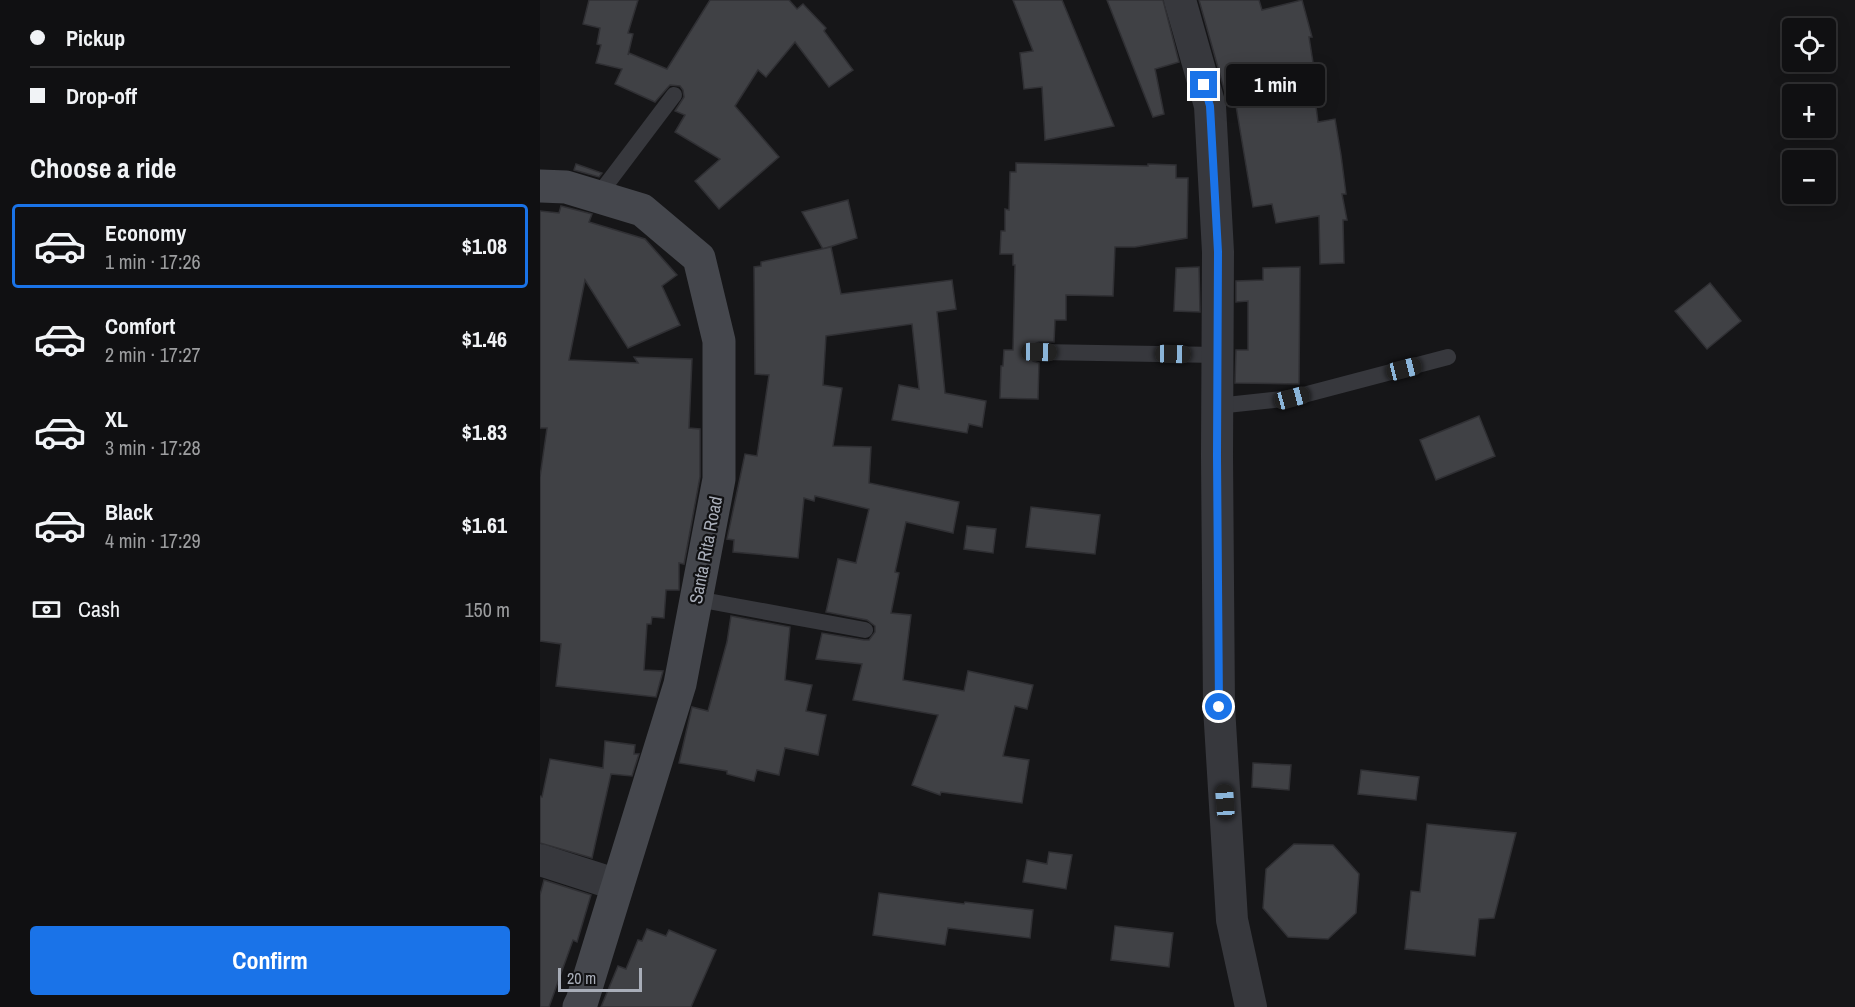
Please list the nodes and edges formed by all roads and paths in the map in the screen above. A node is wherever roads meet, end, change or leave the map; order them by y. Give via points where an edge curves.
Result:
1 (1180, 0) edge
2 (674, 95) dead end
3 (540, 186) edge
4 (597, 197) junction
5 (1039, 352) dead end
6 (1218, 355) junction
7 (1448, 357) dead end
8 (1217, 406) junction
9 (697, 599) junction
10 (865, 630) dead end
11 (540, 860) edge
12 (618, 885) junction
13 (579, 1007) edge
14 (1251, 1007) edge

1 - 6 street via 1210,106 1218,252
2 - 4 lane
3 - 4 street, Santa Rita Road via 566,187
4 - 9 street, Santa Rita Road via 642,210 699,258 719,341 719,479
5 - 6 lane
6 - 8 street
7 - 8 lane via 1292,398
8 - 14 street via 1219,707 1232,920
9 - 10 lane
9 - 12 street, Santa Rita Road via 680,684
11 - 12 street
12 - 13 street, Santa Rita Road

